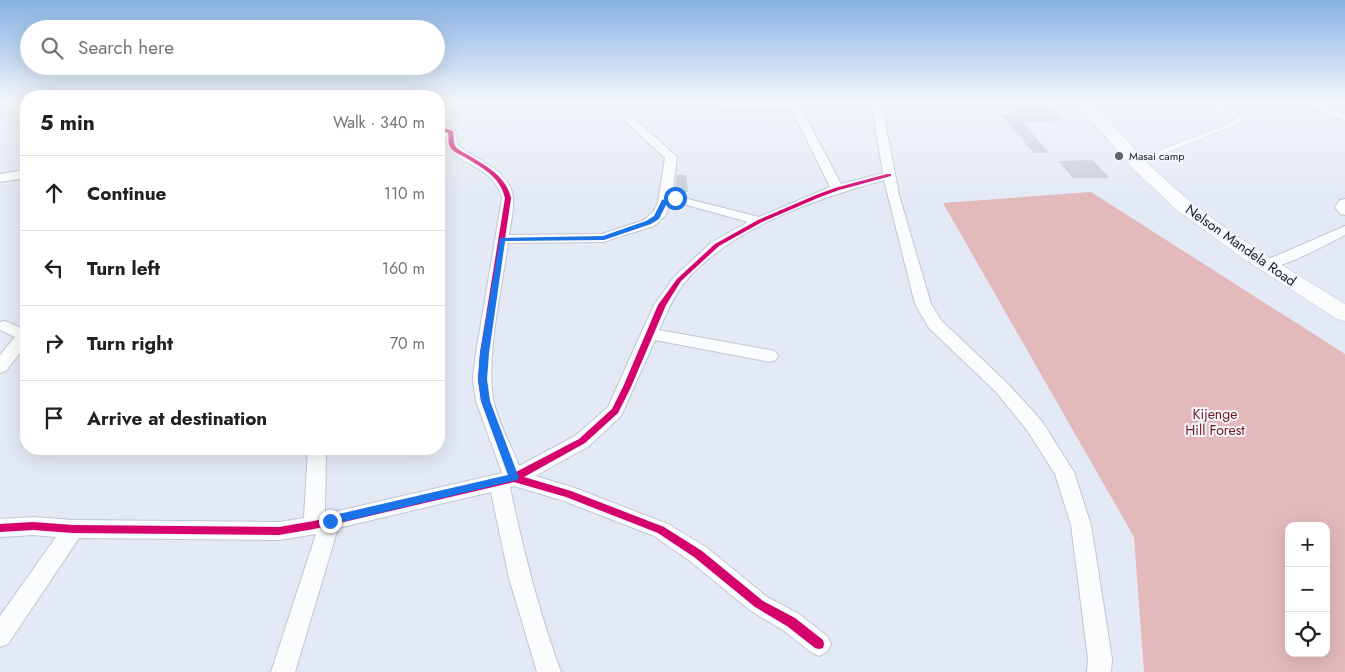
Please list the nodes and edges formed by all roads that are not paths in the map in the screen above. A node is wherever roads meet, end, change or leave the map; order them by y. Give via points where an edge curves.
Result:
1 (449, 131) edge
2 (643, 131) edge
3 (808, 131) edge
4 (881, 131) edge
5 (1110, 131) edge
6 (1214, 131) edge
7 (451, 140) junction
8 (445, 146) edge
9 (1138, 162) junction
10 (20, 175) edge
11 (889, 175) junction
12 (0, 178) edge
13 (837, 189) junction
14 (664, 202) junction
15 (1345, 203) edge
16 (1345, 211) edge
17 (760, 220) junction
18 (1345, 230) edge
19 (502, 239) junction
20 (1267, 265) junction
21 (1345, 314) edge
22 (6, 326) dead end
23 (20, 332) edge
24 (650, 334) junction
25 (20, 342) edge
26 (770, 356) dead end
27 (0, 367) edge
28 (317, 455) edge
29 (506, 480) junction
30 (322, 523) junction
31 (0, 528) edge
32 (73, 529) junction
33 (0, 636) edge
34 (819, 644) dead end
35 (283, 672) edge
36 (549, 672) edge
37 (1099, 672) edge

1 - 7 street
2 - 14 street via 671,157
3 - 13 street
4 - 11 street
5 - 9 main road, Nelson Mandela Road
6 - 9 lane
7 - 8 street
7 - 19 street via 452,146 502,181 508,190
9 - 20 main road, Nelson Mandela Road via 1182,204
10 - 12 street
11 - 13 street
11 - 37 street via 923,304 935,324 1002,388 1034,425 1064,472 1081,525 1100,659
13 - 17 street
14 - 17 street via 682,199
14 - 19 street via 657,218 649,223 604,238
15 - 16 street via 1342,207
17 - 24 street via 717,244 679,280 662,305
18 - 20 street
19 - 29 street via 482,379
20 - 21 main road, Nelson Mandela Road
22 - 23 street
24 - 26 street
24 - 29 street via 615,411 582,441
25 - 27 street
28 - 30 street
29 - 30 street
29 - 34 street via 568,494 662,530 698,554 759,604 791,622
29 - 36 street via 512,546 531,622
30 - 32 street via 279,531
30 - 35 street
31 - 32 street
32 - 33 street

